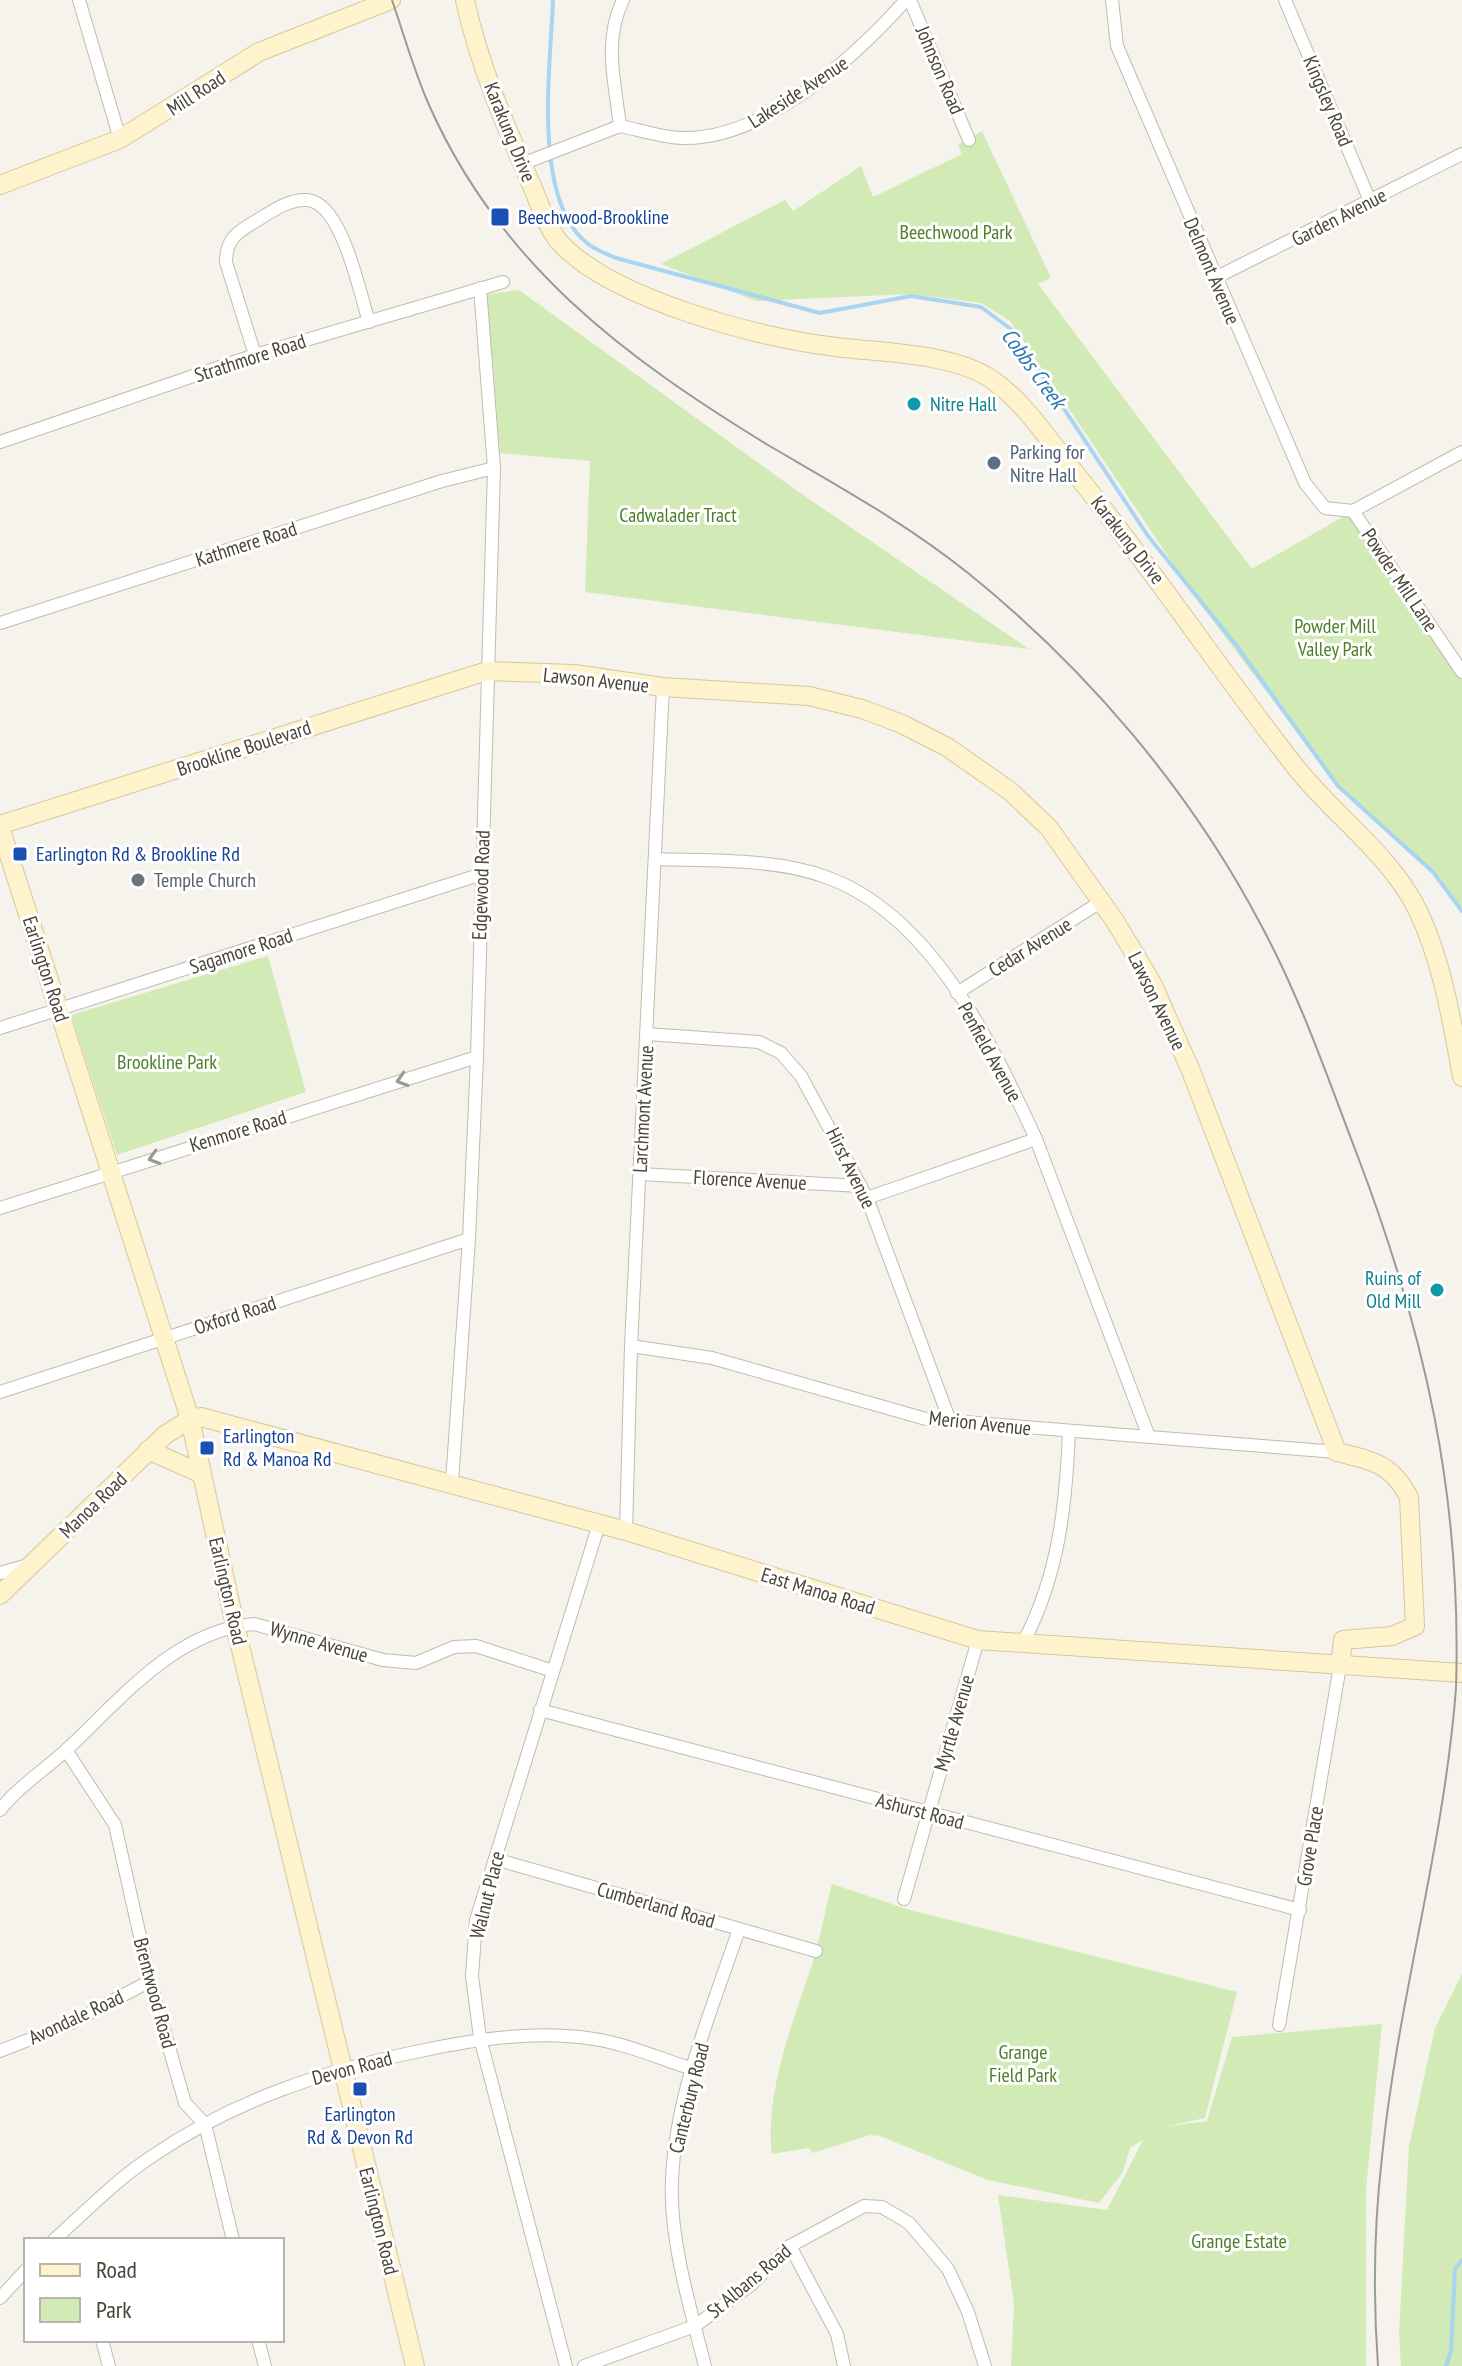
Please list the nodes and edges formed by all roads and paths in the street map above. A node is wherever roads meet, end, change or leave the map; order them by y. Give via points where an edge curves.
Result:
1 (79, 0) edge
2 (391, 0) edge
3 (465, 0) edge
4 (623, 0) edge
5 (908, 0) edge
6 (1112, 0) edge
7 (1285, 0) edge
8 (620, 126) junction
9 (120, 139) junction
10 (969, 140) dead end
11 (1462, 154) edge
12 (528, 162) junction
13 (0, 185) edge
14 (1370, 201) junction
15 (1215, 278) junction
16 (503, 282) dead end
17 (480, 288) junction
18 (369, 322) junction
19 (255, 355) junction
20 (0, 442) edge
21 (1462, 452) edge
22 (494, 468) junction
23 (1353, 511) junction
24 (0, 623) edge
25 (487, 671) junction
26 (1462, 672) edge
27 (663, 687) junction
28 (0, 826) edge
29 (655, 859) junction
30 (482, 874) junction
31 (1102, 901) junction
32 (957, 993) junction
33 (58, 1009) junction
34 (0, 1028) edge
35 (647, 1034) junction
36 (477, 1057) junction
37 (1462, 1077) edge
38 (1036, 1139) junction
39 (111, 1171) junction
40 (640, 1174) junction
41 (861, 1186) junction
42 (867, 1198) junction
43 (0, 1208) edge
44 (469, 1239) junction
45 (165, 1338) junction
46 (631, 1346) junction
47 (0, 1392) edge
48 (190, 1419) junction
49 (950, 1421) junction
50 (1069, 1431) junction
51 (1149, 1437) junction
52 (148, 1450) junction
53 (1337, 1452) junction
54 (202, 1474) junction
55 (452, 1482) junction
56 (599, 1524) junction
57 (626, 1531) junction
58 (33, 1564) junction
59 (0, 1573) edge
60 (0, 1595) edge
61 (235, 1625) junction
62 (978, 1640) junction
63 (1024, 1641) junction
64 (1340, 1666) junction
65 (553, 1671) junction
66 (1462, 1673) edge
67 (540, 1710) junction
68 (66, 1750) junction
69 (0, 1810) edge
70 (928, 1814) junction
71 (495, 1859) junction
72 (904, 1899) dead end
73 (1300, 1910) junction
74 (739, 1929) junction
75 (816, 1951) dead end
76 (150, 1981) junction
77 (1279, 2025) dead end
78 (480, 2038) junction
79 (0, 2051) edge
80 (341, 2067) junction
81 (693, 2069) junction
82 (205, 2124) junction
83 (56, 2238) edge
84 (233, 2238) edge
85 (790, 2246) junction
86 (24, 2272) edge
87 (0, 2298) edge
88 (695, 2326) junction
89 (103, 2342) edge
90 (259, 2342) edge
91 (109, 2366) edge
92 (265, 2366) edge
93 (415, 2366) edge
94 (566, 2366) edge
95 (584, 2366) edge
96 (705, 2366) edge
97 (844, 2366) edge
98 (985, 2366) edge

1 - 9 street
2 - 9 street, Mill Road via 259,52
3 - 12 street, Karakung Drive via 474,41
4 - 8 street via 613,21 611,52
5 - 8 street, Lakeside Avenue via 843,65 739,131 680,138
5 - 10 street, Johnson Road
6 - 15 street, Delmont Avenue via 1117,46
7 - 14 street, Kingsley Road
8 - 12 street
9 - 13 street, Mill Road
11 - 14 street, Garden Avenue
12 - 37 street, Karakung Drive via 553,234 589,267 722,323 782,338 951,362 991,379 1010,397 1141,554 1309,784 1410,897 1430,944
14 - 15 street, Garden Avenue
15 - 23 street, Delmont Avenue via 1305,483 1325,508
16 - 17 street, Strathmore Road
17 - 18 street, Strathmore Road
17 - 22 street, Edgewood Road
18 - 19 street, Strathmore Road
18 - 19 street via 339,228 323,206 308,200 286,204 236,232 226,247
19 - 20 street, Strathmore Road
21 - 23 street, Powder Mill Lane
22 - 24 street, Kathmere Road
22 - 25 street, Edgewood Road
23 - 26 street, Powder Mill Lane
25 - 27 street, Lawson Avenue via 574,674
25 - 28 street, Brookline Boulevard
25 - 30 street, Edgewood Road
27 - 29 street, Larchmont Avenue
27 - 31 street, Lawson Avenue via 809,696 902,724 947,747 1010,791 1049,828
28 - 33 street, Earlington Road
29 - 32 street, Penfield Avenue via 748,863 827,877 888,913 915,938
29 - 35 street, Larchmont Avenue
30 - 33 street, Sagamore Road
30 - 36 street, Edgewood Road
31 - 32 street, Cedar Avenue
31 - 53 street, Lawson Avenue via 1152,983 1191,1071
32 - 38 street, Penfield Avenue
33 - 34 street, Sagamore Road
33 - 39 street, Earlington Road
35 - 40 street, Larchmont Avenue
35 - 41 street, Hirst Avenue via 759,1042 781,1053 819,1103
36 -> 39 street, Kenmore Road
36 - 44 street, Edgewood Road
38 - 42 street
38 - 51 street, Penfield Avenue
39 - 43 street, Kenmore Road
39 - 45 street, Earlington Road
40 - 41 street, Florence Avenue
40 - 46 street, Larchmont Avenue
41 - 42 street, Hirst Avenue
42 - 49 street, Hirst Avenue
44 - 45 street, Oxford Road
44 - 55 street, Edgewood Road
45 - 47 street, Oxford Road
45 - 48 street, Earlington Road
46 - 49 street, Merion Avenue via 712,1358 926,1419
46 - 57 street, Larchmont Avenue
48 - 52 street, Manoa Road
48 - 54 street, Earlington Road
48 - 55 street, East Manoa Road via 213,1418
49 - 50 street, Merion Avenue
50 - 51 street, Merion Avenue
50 - 63 street via 1067,1502 1055,1563 1042,1607
51 - 53 street, Merion Avenue
52 - 54 street
52 - 58 street, Manoa Road
53 - 64 street via 1380,1463 1399,1478 1409,1497 1415,1619 1415,1626 1392,1636 1343,1640
54 - 61 street, Earlington Road
55 - 56 street, East Manoa Road
56 - 57 street, East Manoa Road
56 - 65 street, Walnut Place
57 - 62 street, East Manoa Road
58 - 59 street
58 - 60 street, Manoa Road
61 - 65 street, Wynne Avenue via 254,1624 383,1660 416,1663 454,1647 476,1646
61 - 68 street via 176,1651
61 - 80 street, Earlington Road
62 - 63 street, East Manoa Road
62 - 70 street, Myrtle Avenue
63 - 64 street, East Manoa Road
64 - 66 street, East Manoa Road
64 - 73 street, Grove Place
65 - 67 street, Walnut Place
67 - 70 street, Ashurst Road
67 - 71 street, Walnut Place
68 - 69 street
68 - 76 street, Brentwood Road via 115,1825
70 - 72 street, Myrtle Avenue
70 - 73 street, Ashurst Road
71 - 74 street, Cumberland Road
71 - 78 street, Walnut Place via 476,1920 472,1976
73 - 77 street, Grove Place
74 - 75 street, Cumberland Road
74 - 81 street, Canterbury Road
76 - 79 street, Avondale Road via 69,2024
76 - 82 street, Brentwood Road via 185,2103
78 - 80 street, Devon Road
78 - 81 street, Devon Road via 597,2039
78 - 94 street, Walnut Place
80 - 82 street, Devon Road via 261,2095
80 - 93 street, Earlington Road
81 - 88 street, Canterbury Road via 676,2136 671,2184
82 - 83 street, Devon Road via 149,2157
82 - 84 street, Brentwood Road
85 - 88 street, St Albans Road via 752,2284
85 - 97 street via 837,2334
85 - 98 street, St Albans Road via 864,2206 882,2207 909,2223 948,2269
86 - 87 street
88 - 95 street, St Albans Road
88 - 96 street, Canterbury Road
89 - 91 street
90 - 92 street

